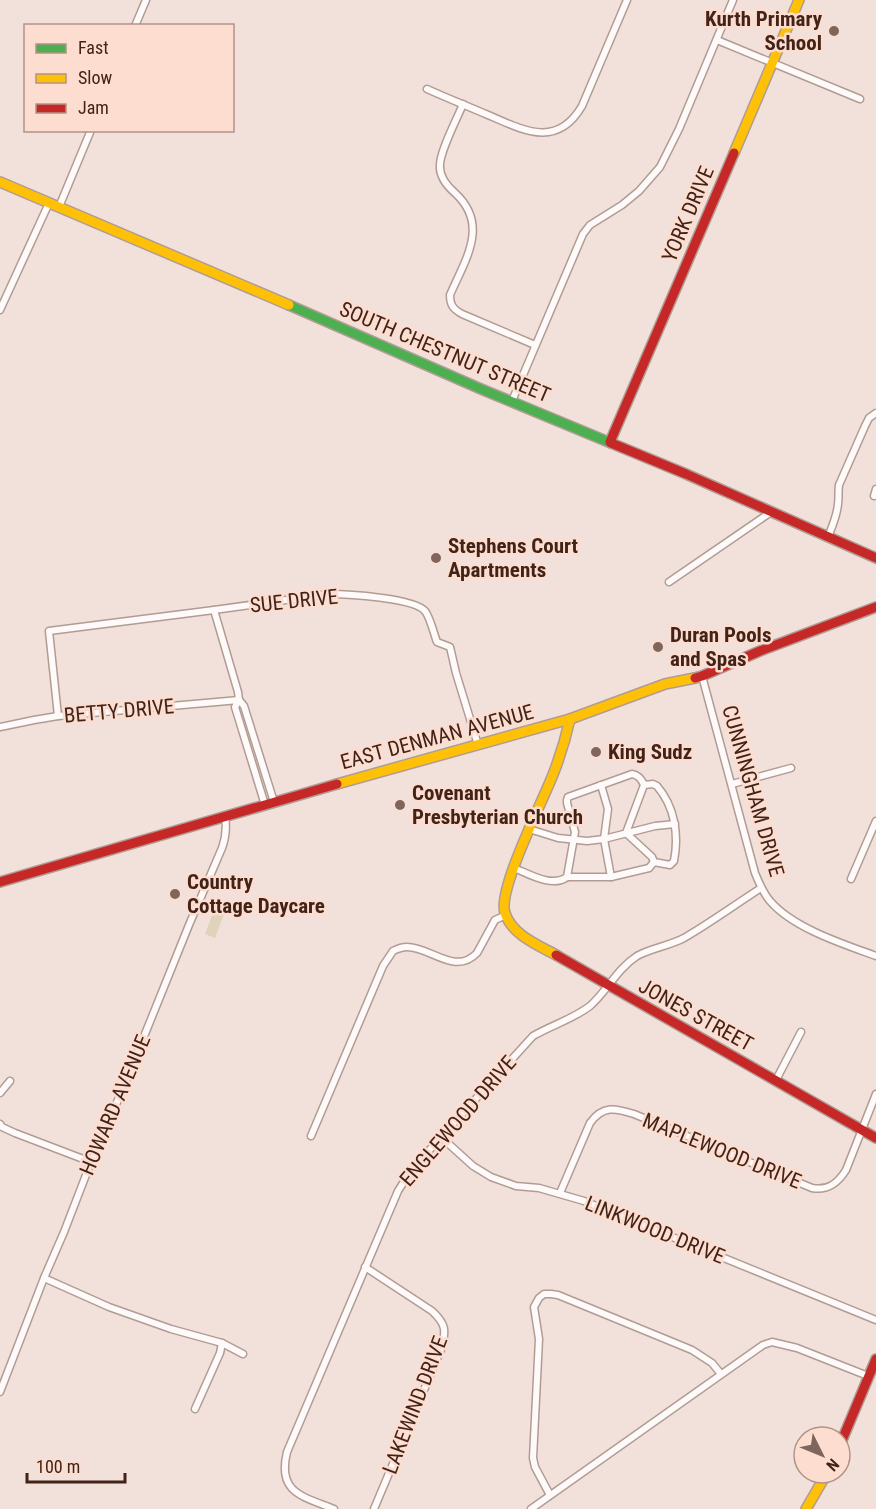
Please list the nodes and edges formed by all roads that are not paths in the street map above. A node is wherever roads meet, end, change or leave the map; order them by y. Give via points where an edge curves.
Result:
1 (146, 0) edge
2 (627, 0) edge
3 (733, 0) edge
4 (799, 0) edge
5 (136, 24) edge
6 (717, 40) junction
7 (772, 63) junction
8 (427, 89) dead end
9 (860, 99) dead end
10 (463, 104) junction
11 (91, 132) edge
12 (0, 182) edge
13 (54, 205) junction
14 (0, 310) edge
15 (535, 345) junction
16 (512, 401) junction
17 (876, 413) edge
18 (610, 442) junction
19 (771, 512) junction
20 (828, 537) junction
21 (876, 558) edge
22 (669, 582) dead end
23 (876, 607) edge
24 (214, 610) junction
25 (702, 676) junction
26 (238, 700) junction
27 (58, 716) junction
28 (570, 720) junction
29 (0, 727) edge
30 (478, 745) junction
31 (790, 768) dead end
32 (732, 784) junction
33 (601, 785) junction
34 (644, 785) junction
35 (269, 803) junction
36 (225, 817) junction
37 (876, 821) edge
38 (675, 824) junction
39 (529, 829) junction
40 (626, 833) junction
41 (604, 839) junction
42 (574, 841) junction
43 (654, 862) junction
44 (514, 868) junction
45 (567, 877) junction
46 (611, 877) junction
47 (851, 879) dead end
48 (0, 882) edge
49 (761, 888) junction
50 (506, 915) junction
51 (876, 956) edge
52 (608, 986) junction
53 (801, 1032) dead end
54 (776, 1080) junction
55 (10, 1081) dead end
56 (0, 1093) edge
57 (876, 1094) edge
58 (0, 1124) edge
59 (862, 1130) junction
60 (311, 1136) dead end
61 (441, 1137) junction
62 (876, 1138) edge
63 (91, 1162) junction
64 (560, 1193) junction
65 (365, 1268) junction
66 (44, 1278) junction
67 (876, 1320) edge
68 (222, 1343) junction
69 (243, 1354) dead end
70 (876, 1359) edge
71 (721, 1374) junction
72 (868, 1376) junction
73 (0, 1392) edge
74 (195, 1409) dead end
75 (848, 1425) edge
76 (820, 1485) edge
77 (550, 1496) junction
78 (334, 1509) edge
79 (374, 1509) edge
80 (531, 1509) edge
81 (806, 1509) edge

1 - 5 street
2 - 10 street via 582,106 563,127 553,131 522,130
3 - 6 street
4 - 7 main road, YORK DRIVE
6 - 7 street
6 - 15 street via 660,166 639,191 583,234
7 - 9 street
7 - 18 main road, YORK DRIVE
8 - 10 street
10 - 15 street via 440,165 442,178 465,202 474,224 471,246 450,301 455,310
11 - 13 street
12 - 13 main road, SOUTH CHESTNUT STREET
13 - 14 street
13 - 16 main road, SOUTH CHESTNUT STREET
15 - 16 street
16 - 18 main road, SOUTH CHESTNUT STREET
17 - 20 street via 869,418 839,485 835,520
18 - 19 main road, SOUTH CHESTNUT STREET
19 - 20 main road, SOUTH CHESTNUT STREET
19 - 22 street
20 - 21 main road, SOUTH CHESTNUT STREET
23 - 25 main road, EAST DENMAN AVENUE
24 - 26 street
24 - 27 street, SUE DRIVE via 49,631
24 - 30 street, SUE DRIVE via 329,594 394,600 418,607 425,611 437,642 450,647
25 - 28 main road, EAST DENMAN AVENUE via 665,684
25 - 32 street, CUNNINGHAM DRIVE
26 - 27 street, BETTY DRIVE
26 - 35 street via 235,707
27 - 29 street, BETTY DRIVE
28 - 30 main road, EAST DENMAN AVENUE
28 - 39 main road
30 - 35 main road, EAST DENMAN AVENUE
31 - 32 street
32 - 49 street, CUNNINGHAM DRIVE
33 - 34 street via 632,774
33 - 41 street via 609,809
33 - 42 street via 568,797
34 - 38 street via 653,784 660,789
34 - 40 street
35 - 36 main road, EAST DENMAN AVENUE
36 - 48 main road, EAST DENMAN AVENUE
36 - 63 street, HOWARD AVENUE via 226,838
37 - 47 street
38 - 40 street
38 - 43 street via 674,861 670,865
39 - 42 street
39 - 44 main road
40 - 41 street
40 - 43 street
41 - 42 street
41 - 46 street
42 - 45 street
43 - 46 street via 649,868
44 - 45 street via 545,880
44 - 50 main road via 503,901
45 - 46 street
49 - 51 street, CUNNINGHAM DRIVE via 775,907 795,922
49 - 52 street, ENGLEWOOD DRIVE via 682,939 636,957
50 - 52 main road, JONES STREET via 520,934
50 - 60 street via 495,920 477,953 463,961 456,963 408,946 393,951 383,966
52 - 54 main road, JONES STREET
52 - 61 street, ENGLEWOOD DRIVE via 578,1014 533,1036
53 - 54 street
54 - 59 main road, JONES STREET
55 - 56 street
57 - 59 street, MAPLEWOOD DRIVE
58 - 63 street
59 - 62 main road, JONES STREET
59 - 64 street, MAPLEWOOD DRIVE via 841,1178 819,1190 634,1114 609,1109 590,1123
61 - 64 street, LINKWOOD DRIVE via 491,1177 516,1186
61 - 65 street, ENGLEWOOD DRIVE via 398,1191
63 - 66 street, HOWARD AVENUE
64 - 67 street, LINKWOOD DRIVE
65 - 78 street, ENGLEWOOD DRIVE via 285,1461 284,1473 292,1488
65 - 79 street, LAKEWIND DRIVE via 432,1311 440,1319 445,1335
66 - 68 street via 109,1307
66 - 73 street, HOWARD AVENUE
68 - 69 street
68 - 74 street
70 - 72 main road
71 - 72 street via 772,1342
71 - 77 street
71 - 77 street via 692,1350 558,1295 544,1294 534,1307 539,1339 533,1458
72 - 75 main road
76 - 81 main road
77 - 80 street

